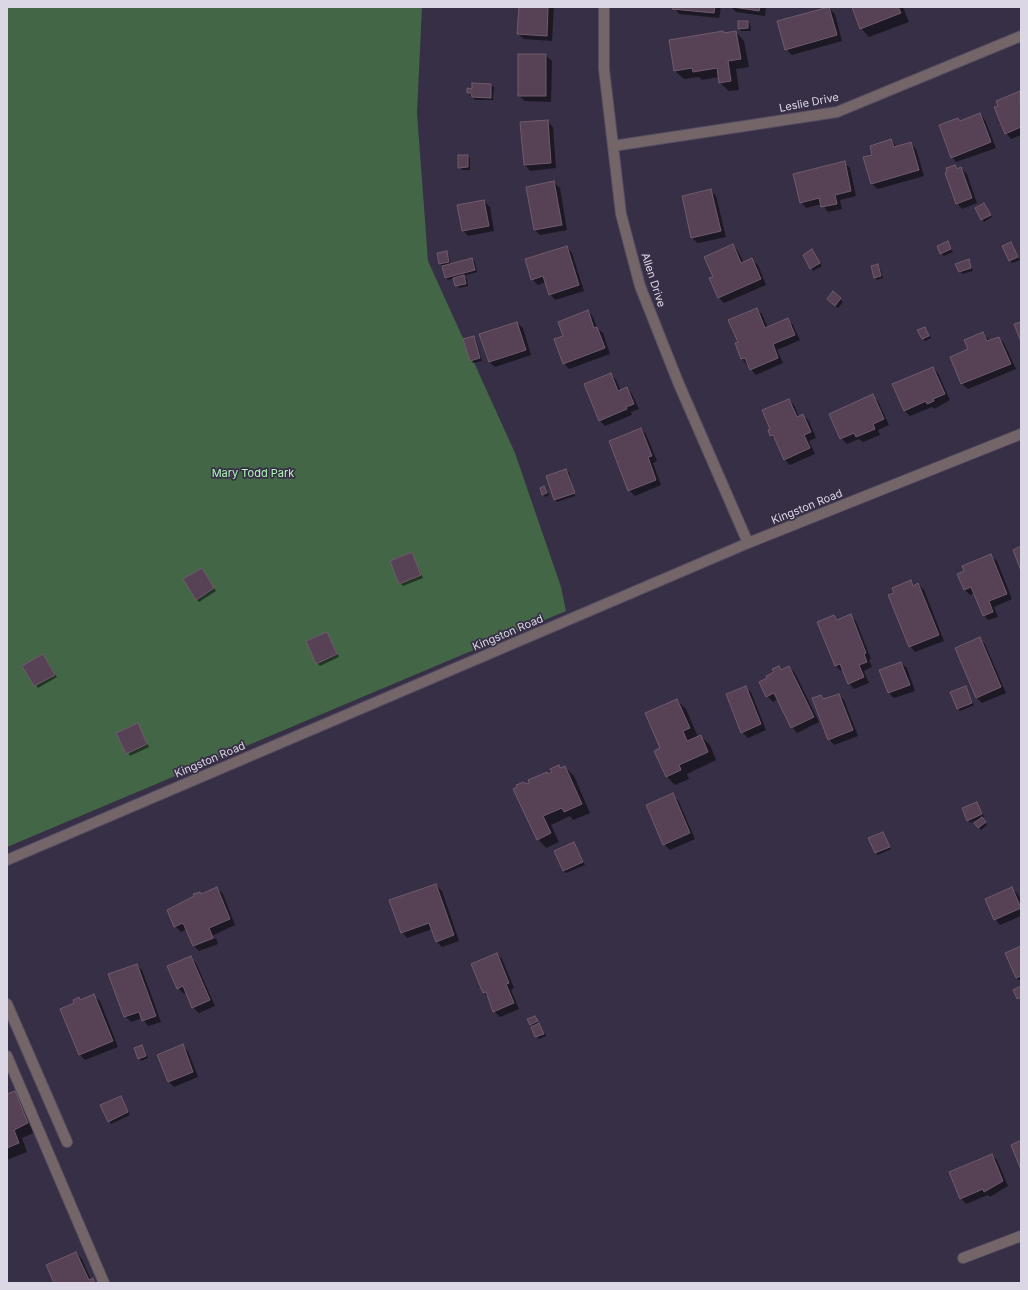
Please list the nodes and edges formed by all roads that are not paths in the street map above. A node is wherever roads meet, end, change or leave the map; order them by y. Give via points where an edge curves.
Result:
1 (604, 7) edge
2 (1021, 36) edge
3 (613, 146) junction
4 (1021, 434) edge
5 (748, 543) junction
6 (7, 860) edge
7 (7, 1004) edge
8 (7, 1056) edge
9 (67, 1142) dead end
10 (1021, 1236) edge
11 (962, 1258) dead end
12 (104, 1283) edge

1 - 3 street, Allen Drive via 604,69
2 - 3 street, Leslie Drive via 837,112
3 - 5 street, Allen Drive via 621,214 640,286 678,382
4 - 5 street, Kingston Road
5 - 6 street, Kingston Road
7 - 9 street
8 - 12 street
10 - 11 street

